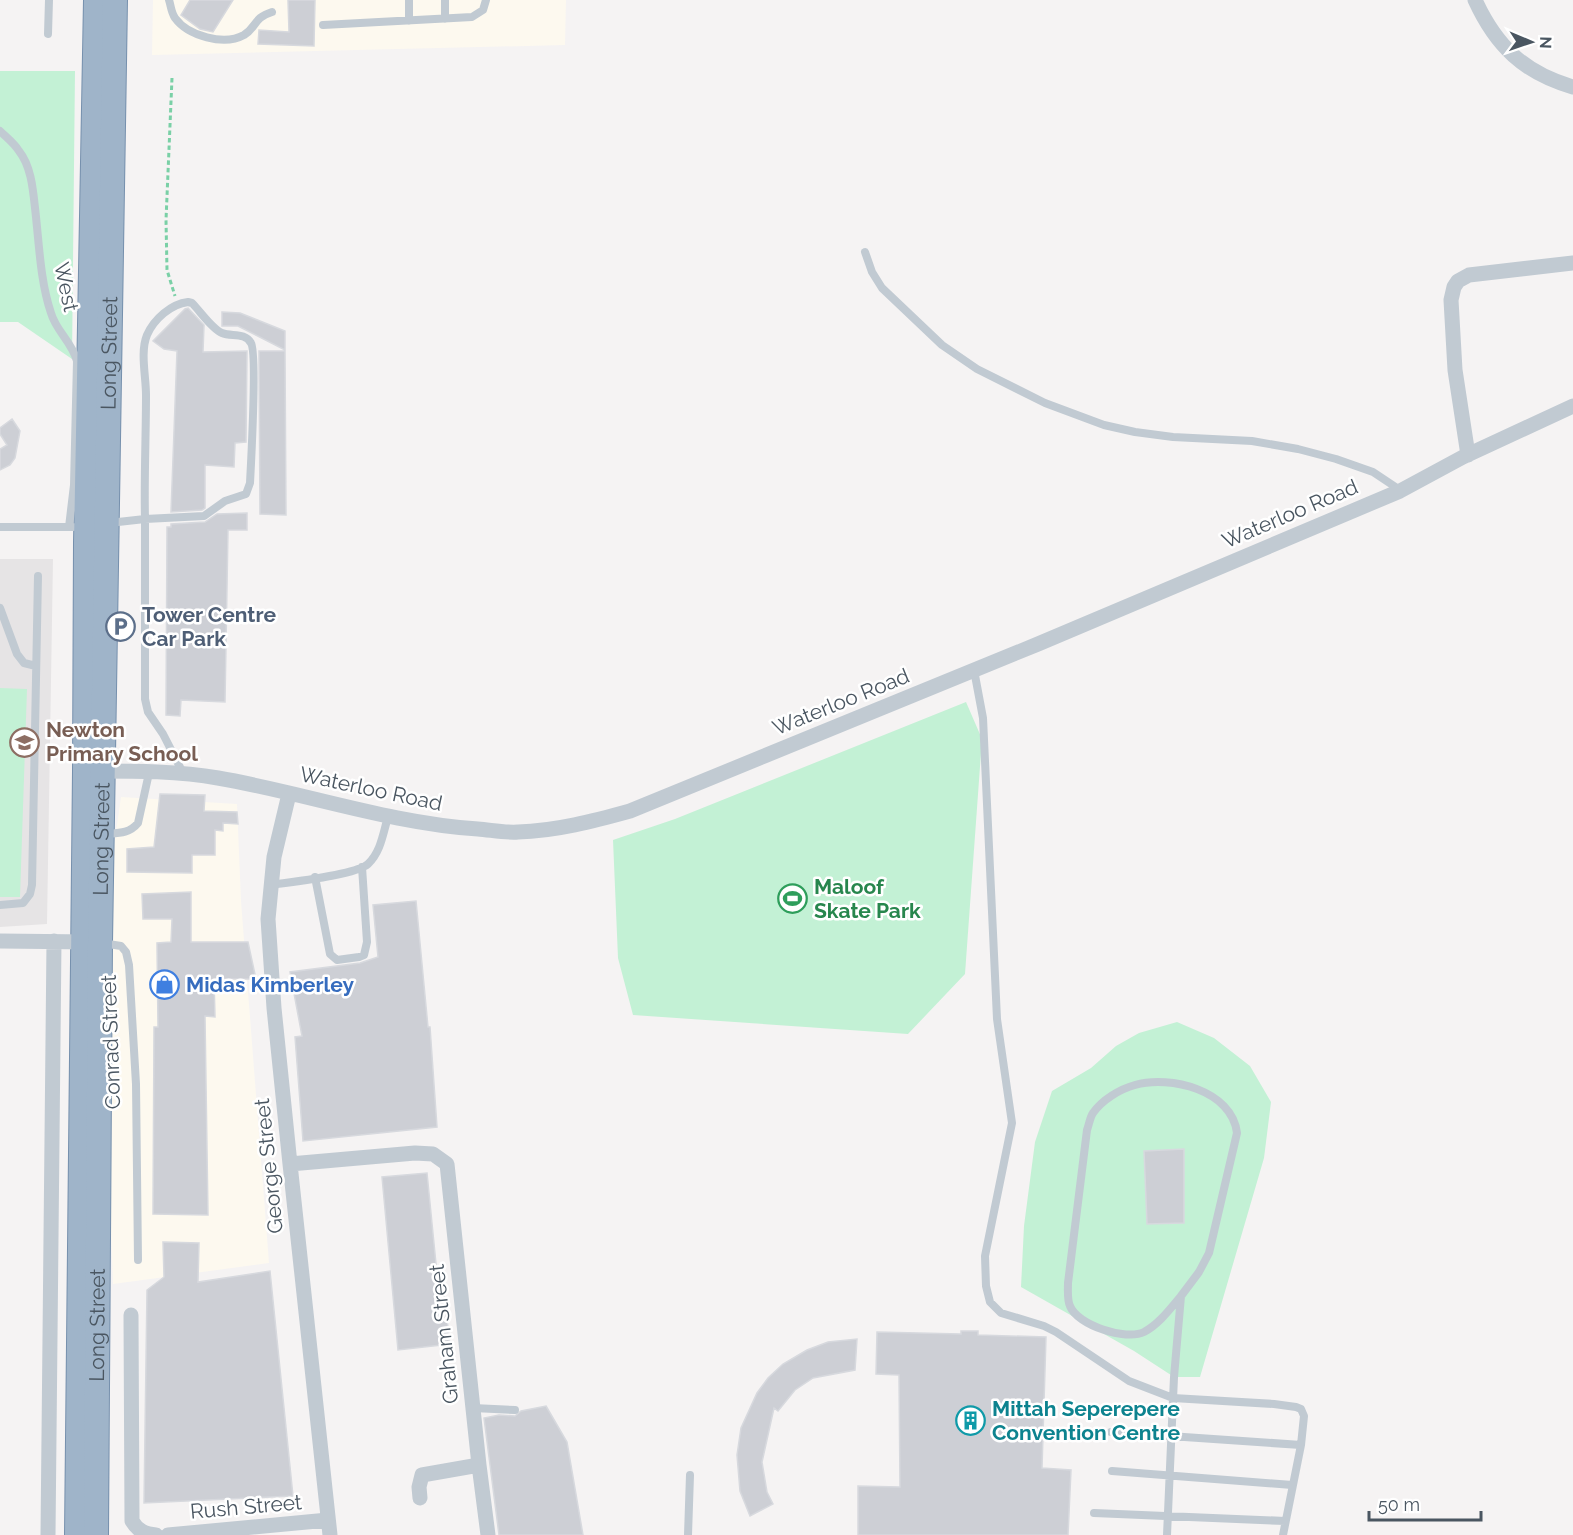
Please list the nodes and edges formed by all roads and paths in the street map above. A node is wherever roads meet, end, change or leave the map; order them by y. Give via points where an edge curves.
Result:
1 (49, 0) edge
2 (96, 0) edge
3 (115, 0) edge
4 (170, 0) edge
5 (409, 0) edge
6 (445, 0) edge
7 (486, 0) edge
8 (1475, 0) edge
9 (272, 12) dead end
10 (445, 19) junction
11 (409, 21) junction
12 (323, 25) dead end
13 (48, 34) dead end
14 (172, 78) dead end
15 (1573, 87) edge
16 (0, 131) edge
17 (866, 252) dead end
18 (1573, 263) edge
19 (177, 304) junction
20 (1573, 406) edge
21 (1468, 454) junction
22 (1400, 490) junction
23 (145, 519) junction
24 (87, 526) junction
25 (0, 527) edge
26 (38, 576) dead end
27 (0, 608) edge
28 (36, 666) junction
29 (974, 670) junction
30 (95, 771) junction
31 (149, 772) junction
32 (184, 775) junction
33 (289, 794) junction
34 (388, 817) junction
35 (103, 834) junction
36 (362, 867) junction
37 (315, 878) junction
38 (270, 885) junction
39 (0, 905) edge
40 (0, 941) edge
41 (54, 941) junction
42 (92, 942) junction
43 (290, 1164) junction
44 (138, 1260) dead end
45 (1181, 1296) junction
46 (131, 1315) dead end
47 (1173, 1398) junction
48 (473, 1408) junction
49 (515, 1410) dead end
50 (1111, 1432) dead end
51 (1171, 1436) junction
52 (1301, 1444) junction
53 (479, 1465) junction
54 (1112, 1472) dead end
55 (690, 1475) dead end
56 (1169, 1477) junction
57 (1292, 1485) junction
58 (420, 1498) dead end
59 (1094, 1513) dead end
60 (1168, 1516) junction
61 (1285, 1521) junction
62 (329, 1528) edge
63 (146, 1534) edge
64 (48, 1535) edge
65 (77, 1535) edge
66 (96, 1535) edge
67 (168, 1535) edge
68 (488, 1535) edge
69 (688, 1535) edge
70 (1167, 1535) edge
71 (1283, 1535) edge

1 - 13 lane
2 - 24 highway, Long Street
3 - 24 highway, Long Street
4 - 9 lane via 176,20 211,38 234,39 246,33 258,18
5 - 11 lane
6 - 10 lane
7 - 10 lane via 483,10 472,17
8 - 15 street via 1508,52 1550,80
10 - 11 lane
11 - 12 lane
14 - 19 path via 167,270
16 - 24 lane, West via 25,161 33,188 45,293 55,324 73,348 77,361 74,484
17 - 22 lane via 882,288 942,345 977,369 1045,403 1135,432 1252,441 1298,449 1373,472
18 - 21 street via 1469,275 1454,287 1455,370
19 - 23 lane via 159,318 146,336
19 - 23 lane via 192,303 216,330 251,342 250,483 246,494 225,501 204,516
20 - 21 street, Waterloo Road
21 - 22 street, Waterloo Road
22 - 29 street, Waterloo Road
23 - 24 lane
23 - 32 lane via 145,699 148,712
24 - 25 lane
24 - 30 highway, Long Street
26 - 28 lane
27 - 28 lane via 17,654 24,663
28 - 39 lane via 30,894 23,903
29 - 34 street, Waterloo Road via 630,811 577,825 518,832 457,828
29 - 47 lane via 982,717 997,1019 1012,1122 985,1256 990,1302 1001,1313 1056,1332 1129,1381
30 - 31 street, Waterloo Road
30 - 35 highway, Long Street
30 - 42 highway, Long Street
31 - 32 street, Waterloo Road
31 - 35 lane via 138,824 125,833
32 - 33 street, Waterloo Road
33 - 34 street, Waterloo Road
33 - 38 street, George Street
34 - 36 lane via 378,850
35 - 42 highway, Long Street
36 - 37 lane
36 - 37 lane via 367,942 364,955 359,957 337,960 330,954
37 - 38 lane
38 - 43 street, George Street via 268,919 274,1008
40 - 41 street, Conrad Street
41 - 42 street, Conrad Street
41 - 64 street
42 - 44 lane, Conrad Street via 121,946 129,965 136,1084
42 - 65 highway, Long Street
42 - 66 highway, Long Street
43 - 48 street, Graham Street via 415,1153 432,1154 447,1164
43 - 62 street, George Street
45 - 45 lane via 1156,1324 1142,1333 1100,1329 1070,1306 1068,1283 1092,1114 1119,1091 1135,1084 1202,1089 1233,1116 1237,1132 1209,1253
45 - 47 lane
46 - 63 street via 130,1505 132,1521
47 - 51 lane
47 - 52 lane via 1296,1407 1304,1416
48 - 49 lane
48 - 53 street, Graham Street
50 - 51 lane
51 - 52 lane
51 - 56 lane
52 - 57 lane
53 - 58 street via 422,1475
53 - 68 street, Graham Street
54 - 56 lane
55 - 69 lane
56 - 57 lane
56 - 60 lane
57 - 61 lane
59 - 60 lane
60 - 61 lane
60 - 70 lane
61 - 71 lane
62 - 67 street, Rush Street

